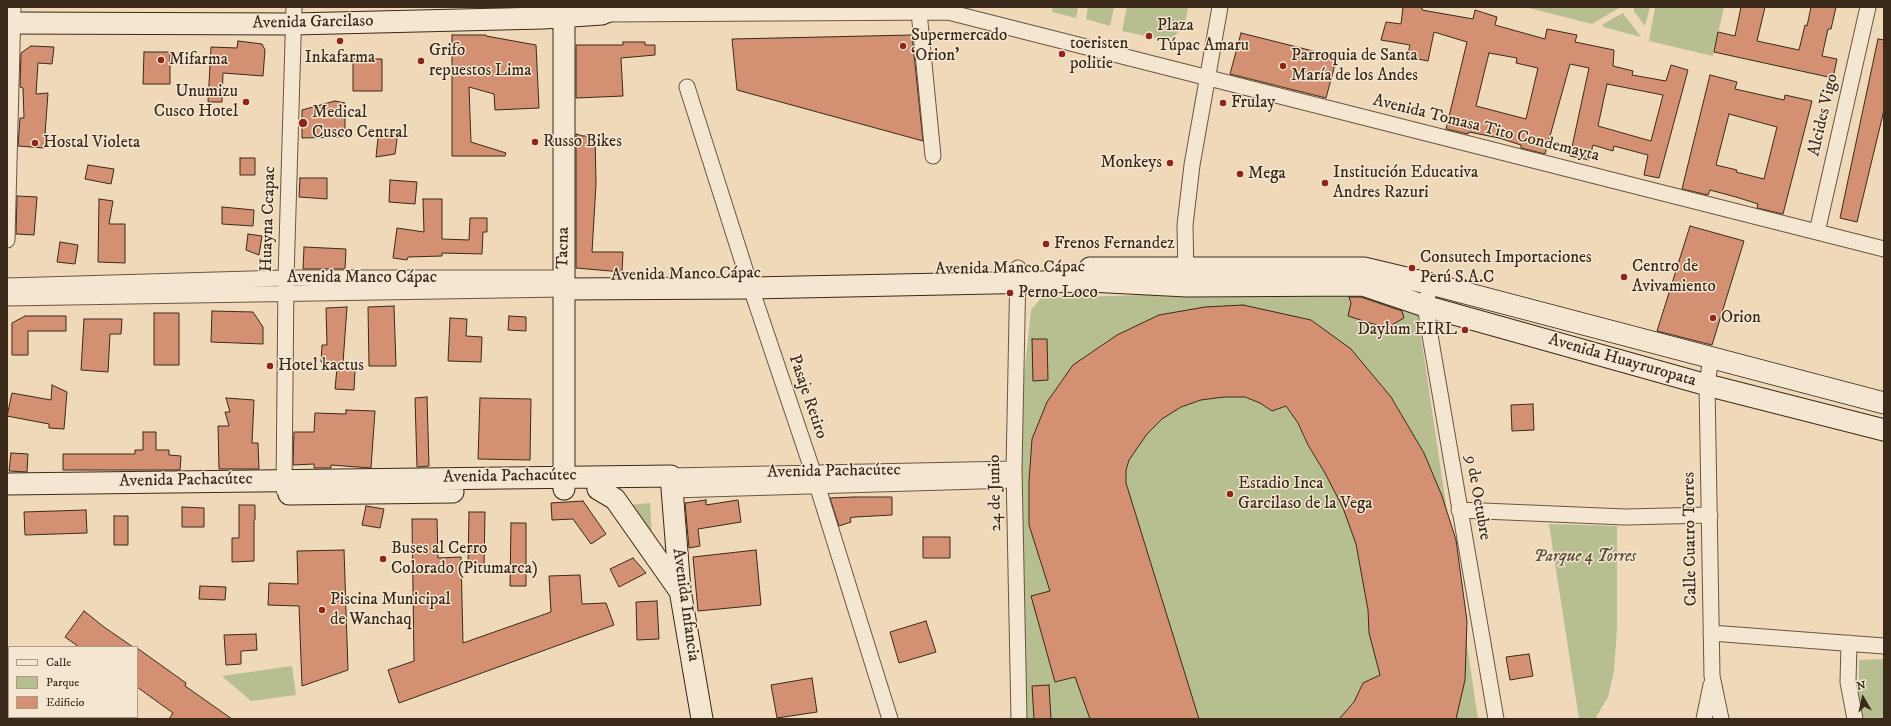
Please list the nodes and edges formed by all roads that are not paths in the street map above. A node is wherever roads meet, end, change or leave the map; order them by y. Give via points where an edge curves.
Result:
1 (1220, 7) edge
2 (1868, 7) edge
3 (610, 10) edge
4 (949, 10) edge
5 (564, 12) edge
6 (919, 12) junction
7 (294, 16) edge
8 (11, 18) edge
9 (1207, 78) junction
10 (687, 87) dead end
11 (933, 156) dead end
12 (1817, 232) junction
13 (7, 240) edge
14 (1884, 249) edge
15 (1018, 275) junction
16 (1364, 276) junction
17 (1186, 277) junction
18 (748, 282) junction
19 (563, 283) junction
20 (1431, 284) junction
21 (286, 285) junction
22 (7, 286) edge
23 (7, 298) edge
24 (1425, 306) junction
25 (1711, 357) junction
26 (1707, 385) junction
27 (1884, 403) edge
28 (1884, 430) edge
29 (1014, 475) junction
30 (815, 479) junction
31 (564, 483) junction
32 (671, 483) junction
33 (7, 484) edge
34 (284, 487) junction
35 (598, 489) junction
36 (7, 498) edge
37 (1459, 510) junction
38 (1710, 515) junction
39 (680, 590) junction
40 (1711, 634) junction
41 (1850, 643) junction
42 (1884, 646) edge
43 (1712, 676) junction
44 (702, 719) edge
45 (890, 719) edge
46 (1019, 719) edge
47 (1496, 719) edge
48 (1704, 719) edge
49 (1721, 719) edge
50 (1855, 719) edge

1 - 9 street
2 - 12 street, Alcides Vigo
3 - 5 main road, Avenida Garcilaso
3 - 6 street, Avenida Tomasa Tito Condemayta
4 - 6 street, Avenida Tomasa Tito Condemayta
4 - 9 street, Avenida Tomasa Tito Condemayta
5 - 7 main road, Avenida Garcilaso
5 - 19 main road, Tacna
6 - 11 street
7 - 8 main road, Avenida Garcilaso
7 - 21 street, Huayna Ccapac
8 - 13 street
9 - 12 street, Avenida Tomasa Tito Condemayta
9 - 17 street via 1185,225
10 - 18 street, Pasaje Retiro
12 - 14 street, Avenida Tomasa Tito Condemayta
15 - 17 main road, Avenida Manco Cápac
15 - 18 main road, Avenida Manco Cápac
15 - 29 street, 24 de Junio
16 - 17 main road, Avenida Manco Cápac
16 - 20 main road, Avenida Huayruropata
16 - 24 main road, Avenida Huayruropata
18 - 19 main road, Avenida Manco Cápac
18 - 30 street, Pasaje Retiro
19 - 21 street, Avenida Manco Cápac
19 - 31 main road, Tacna
20 - 24 street, 9 de Octubre
20 - 25 main road, Avenida Huayruropata
21 - 22 street, Avenida Manco Cápac
21 - 23 street, Avenida Manco Cápac
21 - 34 street, Huayna Ccapac
24 - 26 main road, Avenida Huayruropata
24 - 37 street, 9 de Octubre
25 - 26 street, Calle Cuatro Torres
25 - 27 main road, Avenida Huayruropata
26 - 28 main road, Avenida Huayruropata
26 - 38 street, Calle Cuatro Torres
29 - 30 street, Avenida Pachacútec
29 - 46 street, 24 de Junio
30 - 32 street, Avenida Pachacútec
30 - 45 street, Pasaje Retiro
31 - 32 main road, Avenida Pachacútec
31 - 34 main road, Avenida Pachacútec
31 - 35 main road, Avenida Pachacútec
32 - 35 main road, Avenida Pachacútec
32 - 39 main road, Avenida Infancia
33 - 34 main road, Avenida Pachacútec
34 - 36 main road, Avenida Pachacútec
35 - 39 main road via 615,499
37 - 38 street via 1625,517
37 - 47 street, 9 de Octubre
38 - 40 street, Calle Cuatro Torres
39 - 44 main road, Avenida Infancia
40 - 41 street
40 - 43 street, Calle Cuatro Torres
41 - 42 street
41 - 50 street via 1848,682
43 - 48 street
43 - 49 street, Calle Cuatro Torres

